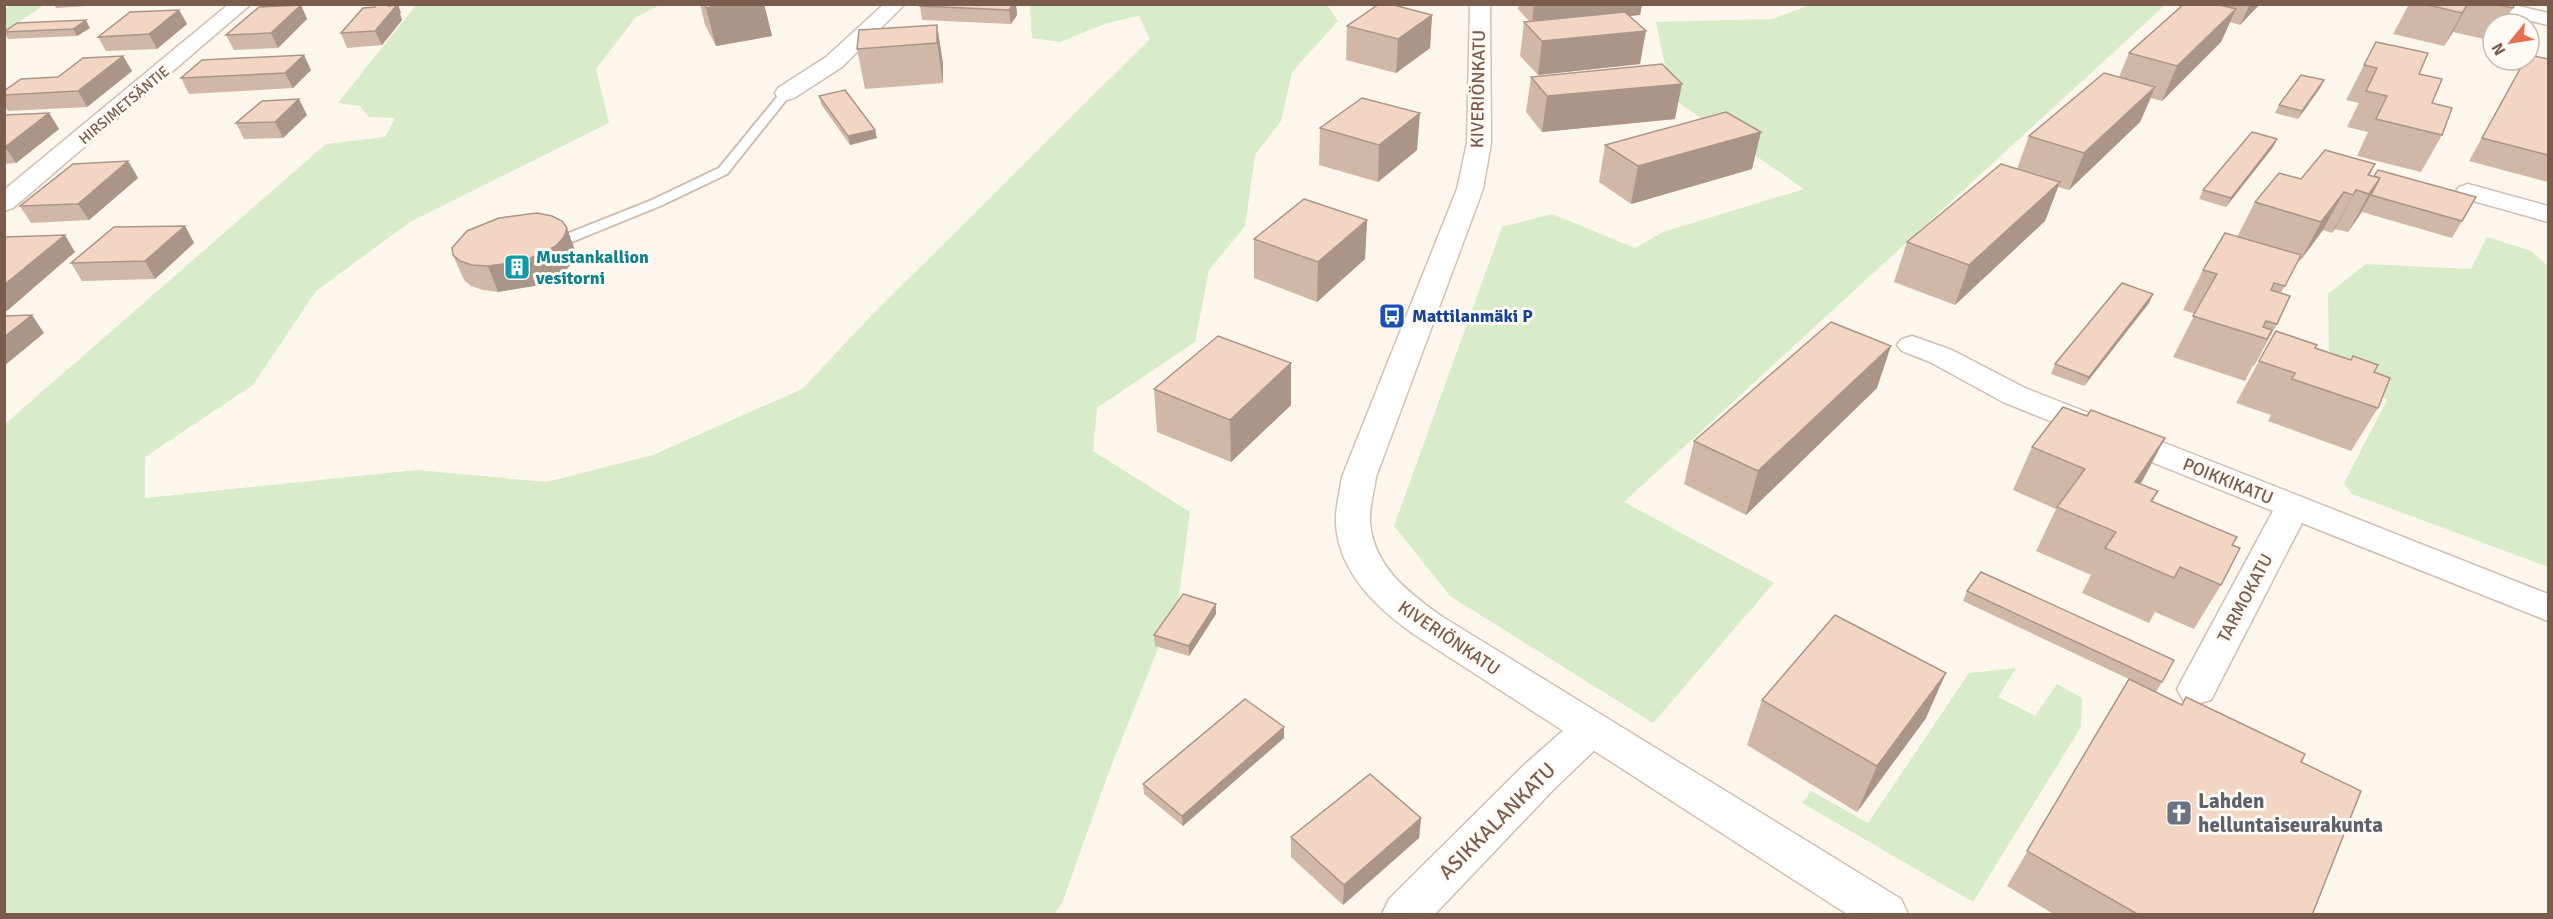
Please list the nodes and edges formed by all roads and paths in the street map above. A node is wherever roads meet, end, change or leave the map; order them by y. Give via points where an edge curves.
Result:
1 (242, 4) edge
2 (896, 4) edge
3 (1480, 4) edge
4 (2481, 4) edge
5 (2548, 19) edge
6 (786, 93) joint
7 (2468, 192) edge
8 (4, 203) edge
9 (2548, 214) edge
10 (569, 238) edge
11 (1912, 345) dead end
12 (2293, 507) junction
13 (2548, 608) edge
14 (2197, 689) dead end
15 (1590, 730) junction
16 (1405, 915) edge
17 (1885, 915) edge

1 - 8 street, HIRSIMETSÄNTIE
2 - 6 street via 834,62
3 - 15 street, KIVERIÖNKATU via 1479,143 1470,189 1359,477 1353,523 1364,561 1396,604
4 - 5 street
6 - 10 lane via 723,171
7 - 9 street
11 - 12 street, POIKKIKATU via 2014,395
12 - 13 street, POIKKIKATU
12 - 14 street, TARMOKATU
15 - 16 street, ASIKKALANKATU
15 - 17 street, KIVERIÖNKATU

